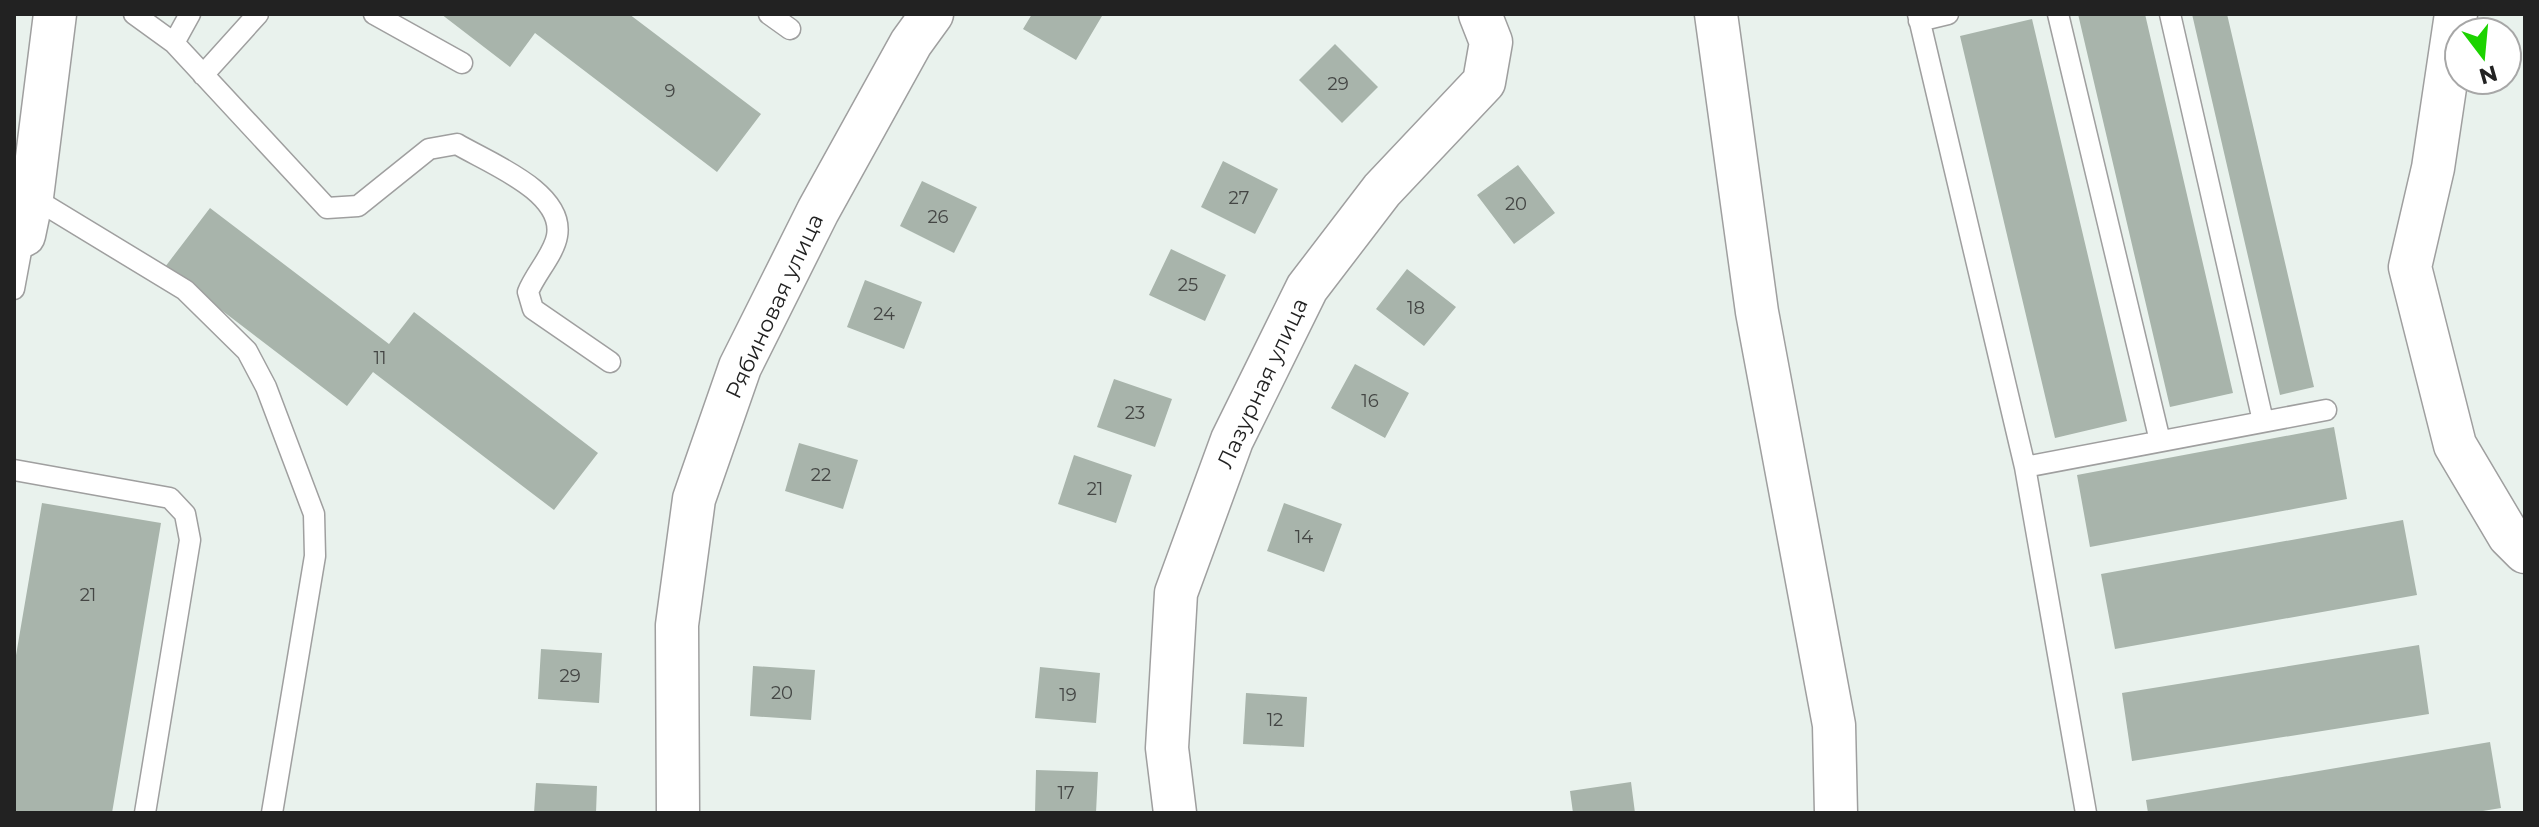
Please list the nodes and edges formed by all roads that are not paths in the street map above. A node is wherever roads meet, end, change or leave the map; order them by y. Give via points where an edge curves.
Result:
1 (55, 14) edge
2 (134, 14) edge
3 (190, 14) edge
4 (258, 14) edge
5 (374, 14) edge
6 (769, 14) edge
7 (932, 14) edge
8 (1480, 14) edge
9 (1716, 14) edge
10 (1948, 14) edge
11 (2058, 14) edge
12 (2170, 14) edge
13 (2456, 14) edge
14 (1918, 17) edge
15 (790, 29) dead end
16 (174, 43) junction
17 (462, 63) dead end
18 (203, 75) junction
19 (23, 224) edge
20 (14, 289) edge
21 (610, 362) dead end
22 (2326, 410) dead end
23 (2263, 421) junction
24 (2160, 441) junction
25 (2025, 467) junction
26 (14, 470) edge
27 (2525, 552) edge
28 (145, 813) edge
29 (272, 813) edge
30 (678, 813) edge
31 (1175, 813) edge
32 (1836, 813) edge
33 (2086, 813) edge

1 - 19 street
2 - 16 lane
3 - 16 lane
4 - 18 lane
5 - 17 lane
6 - 15 lane
7 - 30 street, Рябиновая улица via 818,211 740,367 694,499 677,625
8 - 31 street, Лазурная улица via 1491,42 1484,82 1382,190 1307,288 1232,440 1176,593 1167,748
9 - 32 street via 1757,312 1834,725
10 - 14 lane
11 - 24 lane
12 - 23 lane
13 - 27 street via 2433,168 2410,267 2455,445 2509,536
14 - 25 lane
16 - 18 lane
18 - 21 lane via 327,208 358,206 429,149 457,144 542,194 557,212 557,238 528,292 533,309
19 - 20 lane
19 - 29 lane via 185,290 247,351 266,387 314,514 315,542
22 - 23 lane
23 - 24 lane
24 - 25 lane
25 - 33 lane
26 - 28 lane via 170,498 185,514 190,540

